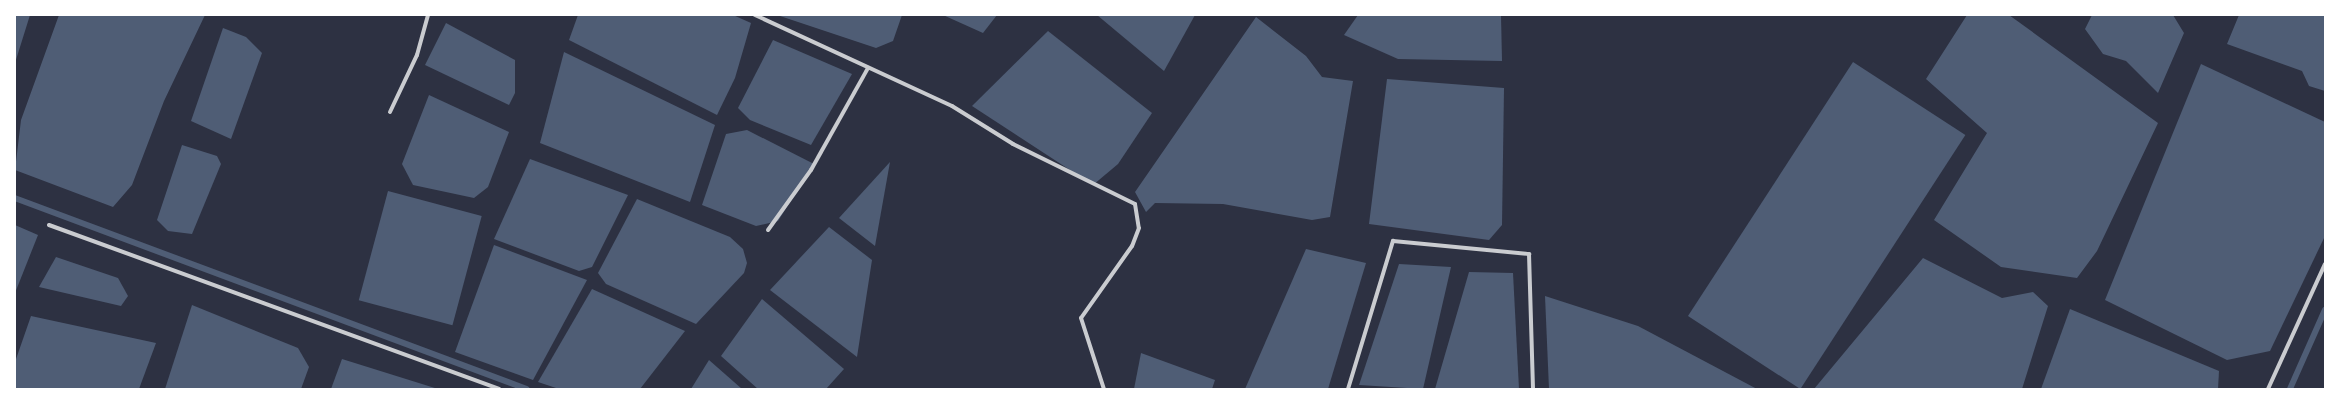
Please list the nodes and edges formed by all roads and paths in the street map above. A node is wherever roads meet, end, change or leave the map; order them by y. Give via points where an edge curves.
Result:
1 (428, 15) edge
2 (755, 15) edge
3 (868, 68) junction
4 (390, 112) dead end
5 (49, 225) dead end
6 (768, 230) dead end
7 (2325, 264) edge
8 (499, 389) edge
9 (1104, 389) edge
10 (1348, 389) edge
11 (1533, 389) edge
12 (2268, 389) edge

1 - 4 lane via 417,55
2 - 3 lane
3 - 6 lane via 811,170
3 - 9 lane via 952,106 1013,144 1135,204 1139,228 1132,246 1081,318
5 - 8 lane
7 - 12 lane
10 - 11 lane via 1393,241 1529,254

